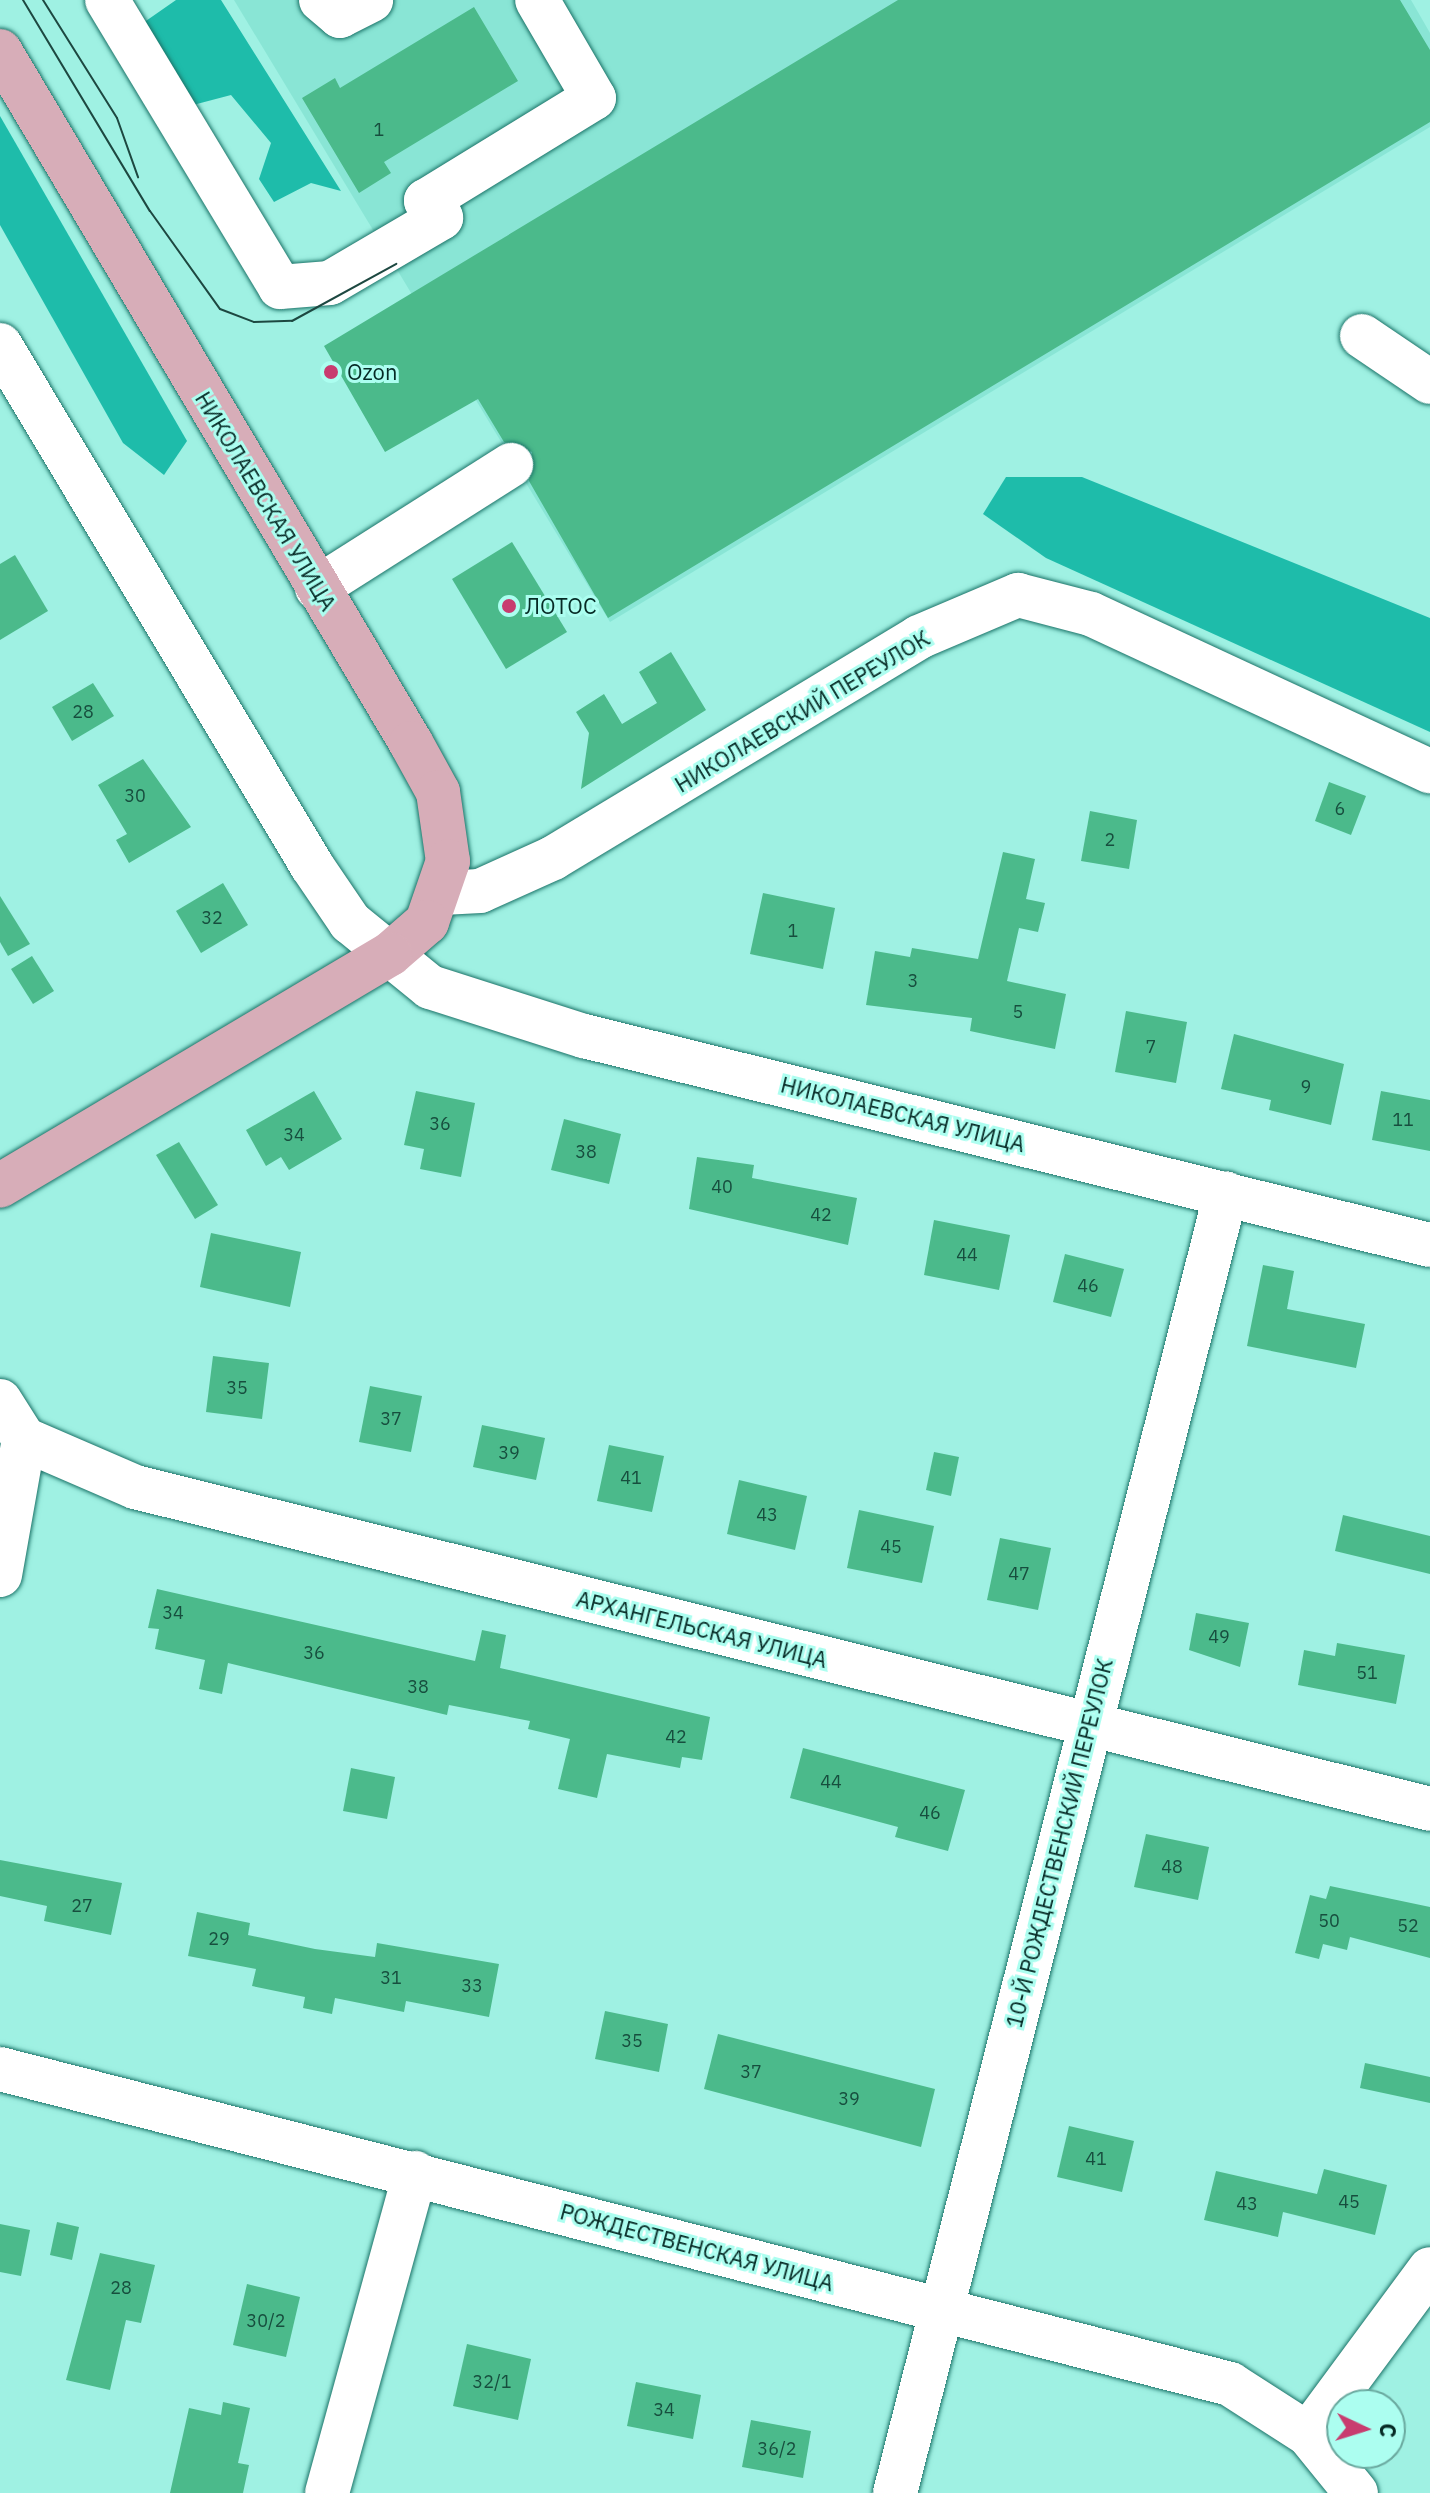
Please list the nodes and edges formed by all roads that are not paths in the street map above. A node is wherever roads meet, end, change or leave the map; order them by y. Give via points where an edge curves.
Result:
1 (321, 0) edge
2 (371, 0) edge
3 (537, 0) edge
4 (123, 6) edge
5 (0, 51) edge
6 (1362, 336) dead end
7 (0, 345) edge
8 (1430, 382) edge
9 (511, 465) dead end
10 (317, 588) junction
11 (1430, 771) edge
12 (442, 893) junction
13 (390, 954) junction
14 (0, 1186) edge
15 (1226, 1193) junction
16 (1430, 1245) edge
17 (0, 1401) edge
18 (24, 1439) junction
19 (0, 1575) edge
20 (1089, 1726) junction
21 (1430, 1809) edge
22 (0, 2069) edge
23 (415, 2173) junction
24 (1430, 2269) edge
25 (939, 2310) junction
26 (1308, 2434) junction
27 (327, 2493) edge
28 (895, 2493) edge
29 (1356, 2493) edge

1 - 2 street via 340,16
3 - 4 street via 594,98 426,201 441,218 330,283 280,287
5 - 10 main road, НИКОЛАЕВСКАЯ УЛИЦА
6 - 8 street
7 - 13 street, НИКОЛАЕВСКАЯ УЛИЦА via 312,866 350,922
9 - 10 street
10 - 12 main road, НИКОЛАЕВСКАЯ УЛИЦА via 438,792 447,829
11 - 12 street, НИКОЛАЕВСКИЙ ПЕРЕУЛОК via 1091,614 1018,595 919,637 553,858 480,891
12 - 13 main road, НИКОЛАЕВСКАЯ УЛИЦА via 427,922
13 - 14 main road
13 - 15 street, НИКОЛАЕВСКАЯ УЛИЦА via 430,987 584,1036
15 - 16 street, НИКОЛАЕВСКАЯ УЛИЦА
15 - 20 street, 10-Й РОЖДЕСТВЕНСКИЙ ПЕРЕУЛОК
17 - 18 street
18 - 19 street
18 - 20 street, АРХАНГЕЛЬСКАЯ УЛИЦА via 135,1487
20 - 21 street, АРХАНГЕЛЬСКАЯ УЛИЦА
20 - 25 street, 10-Й РОЖДЕСТВЕНСКИЙ ПЕРЕУЛОК
22 - 23 street, РОЖДЕСТВЕНСКАЯ УЛИЦА
23 - 25 street, РОЖДЕСТВЕНСКАЯ УЛИЦА
23 - 27 street
24 - 26 street
25 - 26 street, РОЖДЕСТВЕНСКАЯ УЛИЦА via 1230,2384
25 - 28 street, 10-Й РОЖДЕСТВЕНСКИЙ ПЕРЕУЛОК
26 - 29 street, РОЖДЕСТВЕНСКАЯ УЛИЦА

